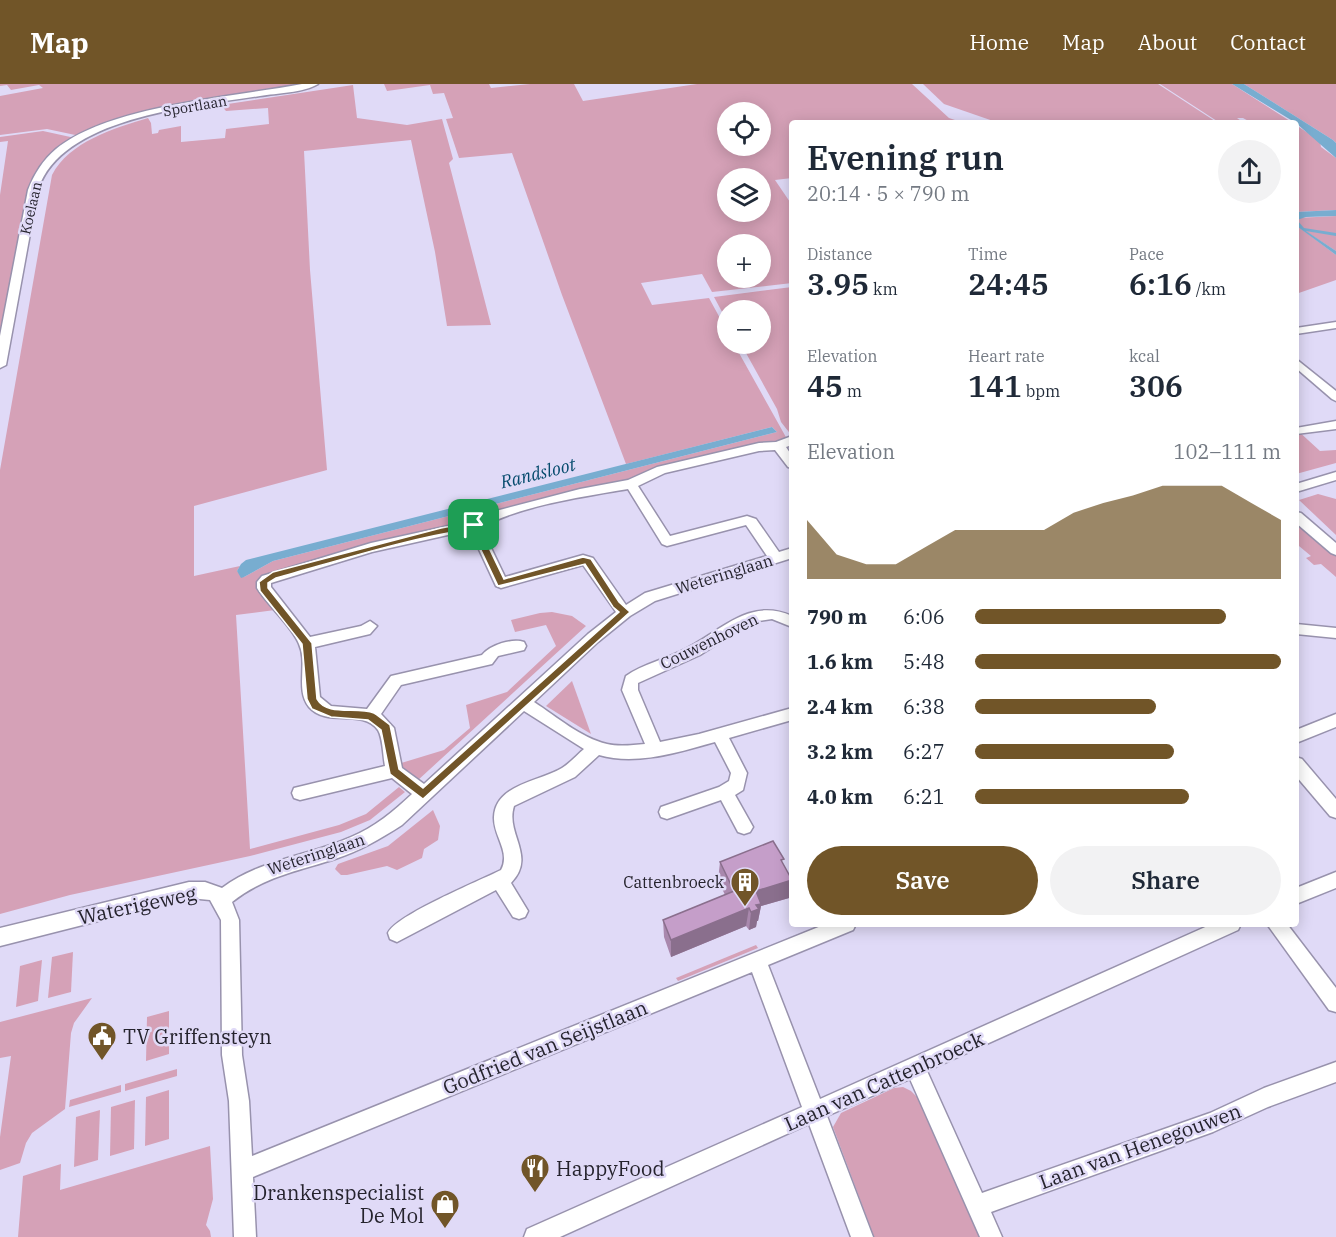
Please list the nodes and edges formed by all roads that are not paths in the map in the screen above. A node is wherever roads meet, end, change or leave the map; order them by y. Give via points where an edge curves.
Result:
1 (314, 84) edge
2 (146, 114) joint
3 (1333, 328) edge
4 (1299, 331) edge
5 (1299, 365) edge
6 (0, 366) edge
7 (1315, 379) junction
8 (1299, 382) edge
9 (1336, 397) edge
10 (1336, 425) edge
11 (1300, 431) dead end
12 (789, 441) edge
13 (778, 446) junction
14 (789, 460) edge
15 (1336, 470) edge
16 (1336, 476) edge
17 (1299, 479) edge
18 (631, 484) junction
19 (1299, 487) edge
20 (1299, 519) edge
21 (474, 525) junction
22 (1336, 550) edge
23 (789, 554) edge
24 (776, 558) junction
25 (625, 612) junction
26 (789, 621) edge
27 (370, 626) dead end
28 (1299, 629) edge
29 (1336, 633) edge
30 (307, 643) junction
31 (519, 646) dead end
32 (523, 703) junction
33 (789, 715) edge
34 (371, 716) junction
35 (1336, 720) edge
36 (719, 734) junction
37 (1299, 736) edge
38 (597, 747) junction
39 (655, 750) junction
40 (1299, 768) edge
41 (394, 771) junction
42 (725, 792) junction
43 (300, 793) dead end
44 (423, 794) junction
45 (1336, 811) edge
46 (667, 812) dead end
47 (744, 827) dead end
48 (500, 880) junction
49 (1336, 880) edge
50 (1299, 895) edge
51 (221, 898) junction
52 (519, 911) dead end
53 (840, 927) edge
54 (1225, 927) edge
55 (1278, 927) edge
56 (398, 933) dead end
57 (0, 937) edge
58 (757, 961) junction
59 (1336, 1004) edge
60 (915, 1068) junction
61 (1336, 1072) edge
62 (814, 1111) junction
63 (243, 1170) junction
64 (977, 1206) junction
65 (245, 1237) edge
66 (535, 1237) edge
67 (862, 1237) edge
68 (991, 1237) edge

1 - 2 street, Sportlaan
2 - 6 street, Koelaan via 73,143 39,174
3 - 4 street
5 - 7 street
7 - 8 street
7 - 9 street
10 - 11 street
12 - 13 street
13 - 14 street
13 - 18 street via 661,470
15 - 17 street
16 - 19 street
18 - 21 street via 580,493 492,516
18 - 24 street via 667,541 747,520
20 - 22 street
21 - 25 street via 501,583 588,561
21 - 30 street via 371,548 267,579 264,588
23 - 24 street, Weteringlaan
24 - 25 street, Weteringlaan via 674,588
25 - 32 street, Weteringlaan
26 - 39 street, Couwenhoven via 768,614 748,619 694,652 641,672 631,680 630,690
27 - 30 street
28 - 29 street
30 - 34 street via 316,706 331,712
31 - 34 street via 493,652 487,660 396,680
32 - 38 street
32 - 44 street, Weteringlaan
33 - 36 street
34 - 41 street via 386,728
35 - 37 street
36 - 39 street
36 - 42 street via 739,773 737,784
38 - 39 street via 617,752
38 - 48 street via 568,772 507,802 502,817 513,865
40 - 45 street
41 - 43 street
41 - 44 street
42 - 46 street
42 - 47 street
44 - 51 street, Weteringlaan via 396,820 370,837 261,872
48 - 52 street
48 - 56 street
49 - 50 street
51 - 57 street, Waterigeweg via 205,890 189,890
51 - 63 street, Waterigeweg via 230,920 232,1055
53 - 58 street, Godfried van Seijstlaan
54 - 60 street, Laan van Cattenbroeck
55 - 59 street
58 - 62 street
58 - 63 street, Godfried van Seijstlaan
60 - 62 street, Laan van Cattenbroeck
60 - 64 street
61 - 64 street, Laan van Henegouwen via 1264,1098 1214,1122
62 - 66 street, Laan van Cattenbroeck
62 - 67 street
63 - 65 street, Waterigeweg
64 - 68 street

